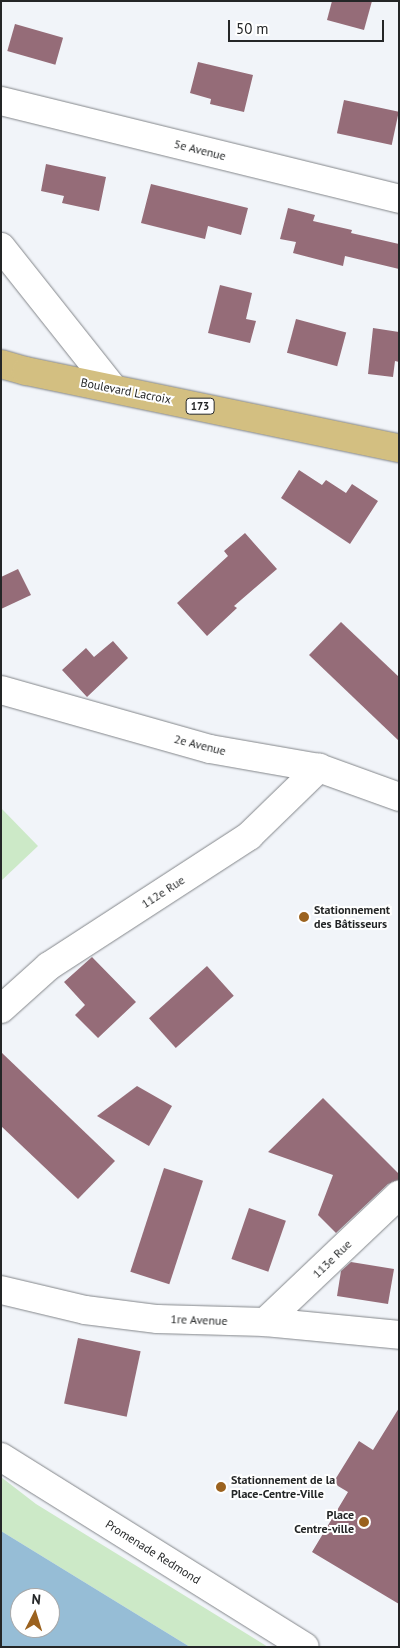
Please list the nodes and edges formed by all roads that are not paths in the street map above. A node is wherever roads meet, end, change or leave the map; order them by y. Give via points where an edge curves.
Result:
1 (1, 101) edge
2 (399, 199) edge
3 (1, 248) edge
4 (1, 364) edge
5 (112, 387) junction
6 (399, 448) edge
7 (1, 690) edge
8 (319, 768) junction
9 (399, 797) edge
10 (1, 1009) edge
11 (399, 1196) edge
12 (1, 1290) edge
13 (1, 1305) edge
14 (85, 1310) junction
15 (265, 1322) junction
16 (399, 1335) edge
17 (1, 1457) edge
18 (305, 1647) edge

1 - 2 street, 5e Avenue
3 - 5 street
4 - 5 main road, Boulevard Lacroix / 173
5 - 6 main road, Boulevard Lacroix / 173
7 - 8 street, 2e Avenue via 210,749
8 - 9 street, 2e Avenue
8 - 10 street, 112e Rue via 249,836 50,966
11 - 15 street, 113e Rue
12 - 14 street, 1re Avenue
13 - 14 street
14 - 15 street, 1re Avenue via 157,1318
15 - 16 street, 1re Avenue
17 - 18 street, Promenade Redmond

